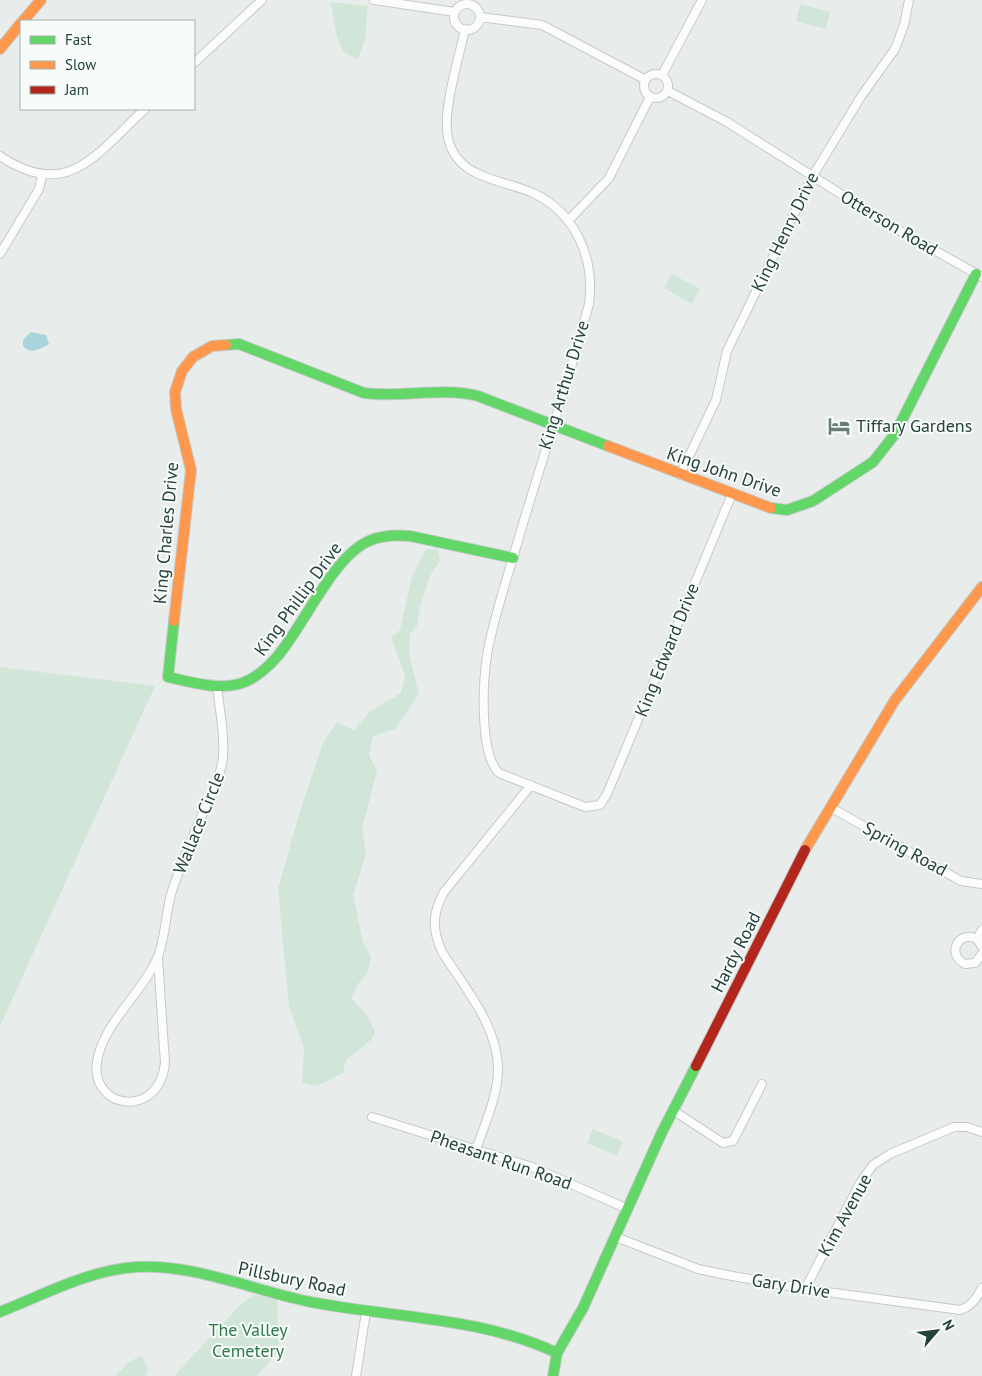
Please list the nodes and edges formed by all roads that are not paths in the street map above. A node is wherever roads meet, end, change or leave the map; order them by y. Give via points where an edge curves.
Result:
1 (41, 0) edge
2 (262, 0) edge
3 (374, 0) edge
4 (702, 0) edge
5 (909, 0) edge
6 (455, 12) junction
7 (480, 17) junction
8 (24, 20) edge
9 (20, 24) edge
10 (465, 29) junction
11 (0, 48) edge
12 (195, 63) edge
13 (662, 75) junction
14 (646, 80) junction
15 (668, 91) junction
16 (650, 97) junction
17 (144, 110) edge
18 (0, 156) edge
19 (42, 175) junction
20 (812, 177) junction
21 (568, 221) junction
22 (0, 254) edge
23 (979, 276) edge
24 (552, 426) junction
25 (680, 475) junction
26 (732, 494) junction
27 (513, 558) junction
28 (982, 587) edge
29 (168, 677) joint
30 (217, 685) junction
31 (531, 785) junction
32 (600, 805) joint
33 (830, 807) junction
34 (982, 884) edge
35 (982, 930) edge
36 (977, 939) junction
37 (982, 947) edge
38 (982, 954) edge
39 (158, 959) junction
40 (762, 1084) dead end
41 (674, 1111) junction
42 (372, 1117) dead end
43 (982, 1132) edge
44 (476, 1150) junction
45 (628, 1209) junction
46 (616, 1237) junction
47 (982, 1288) edge
48 (805, 1289) junction
49 (0, 1312) edge
50 (366, 1312) junction
51 (557, 1353) junction
52 (356, 1376) edge
53 (553, 1376) edge

1 - 8 street
2 - 12 street
3 - 6 street
4 - 13 street
5 - 20 street, King Henry Drive via 895,49 862,95
6 - 7 street via 468,4 475,7
6 - 10 street via 456,23
7 - 10 street via 475,26
7 - 14 street via 542,26
9 - 11 street
10 - 21 street, King Arthur Drive via 447,118 448,139 455,155 475,174 538,196
13 - 14 street via 653,74
13 - 15 street via 668,82
14 - 16 street via 644,90
15 - 16 street via 662,97
15 - 20 street, Otterson Road via 734,126
16 - 21 street via 608,178
17 - 19 street via 79,167 66,173
18 - 19 street
19 - 22 street via 39,189
20 - 23 street, Otterson Road
20 - 25 street, King Henry Drive via 727,351 716,400
21 - 24 street, King Arthur Drive via 584,247 590,268 590,290 585,318
23 - 26 street, King John Drive via 895,434 873,462 800,507 780,510
24 - 25 street, King John Drive
24 - 27 street, King Arthur Drive
24 - 29 street, King Charles Drive via 478,396 457,391 386,396 364,393 239,344 217,345 202,351 182,371 175,392 191,470
25 - 26 street, King John Drive
26 - 32 street, King Edward Drive
27 - 30 street, King Phillip Drive via 400,535 366,541 344,558 266,670 241,684
27 - 31 street, King Arthur Drive via 487,655 484,698 490,762 499,773
28 - 33 street, Hardy Road via 944,640 911,677
29 - 30 street, King Phillip Drive
30 - 39 street, Wallace Circle via 224,742 221,771 174,883
31 - 32 street, King Arthur Drive via 585,807
31 - 44 street via 444,892 433,918 442,952 488,1025 495,1046 498,1074
33 - 34 street, Spring Road via 961,881
33 - 41 street, Hardy Road via 797,864 762,940
35 - 36 street
36 - 37 street
36 - 38 street via 961,938 955,947 955,955 962,963 970,964 978,961
39 - 39 street, Wallace Circle via 113,1026 98,1058 96,1072 100,1085 110,1096 123,1101 144,1098 156,1090 163,1077 165,1063
40 - 41 street via 733,1141 728,1143 723,1143
41 - 45 street, Hardy Road
42 - 44 street, Pheasant Run Road
43 - 48 street, Kim Avenue via 954,1127 890,1154 873,1165 860,1183
44 - 45 street, Pheasant Run Road via 532,1167
45 - 46 street, Hardy Road
46 - 48 street, Gary Drive via 698,1269
46 - 51 street, Hardy Road via 583,1308
47 - 48 street, Gary Drive via 965,1309 953,1310
49 - 50 street, Pillsbury Road via 113,1271 155,1267
50 - 51 street, Pillsbury Road via 503,1331 538,1342
50 - 52 street
51 - 53 street

